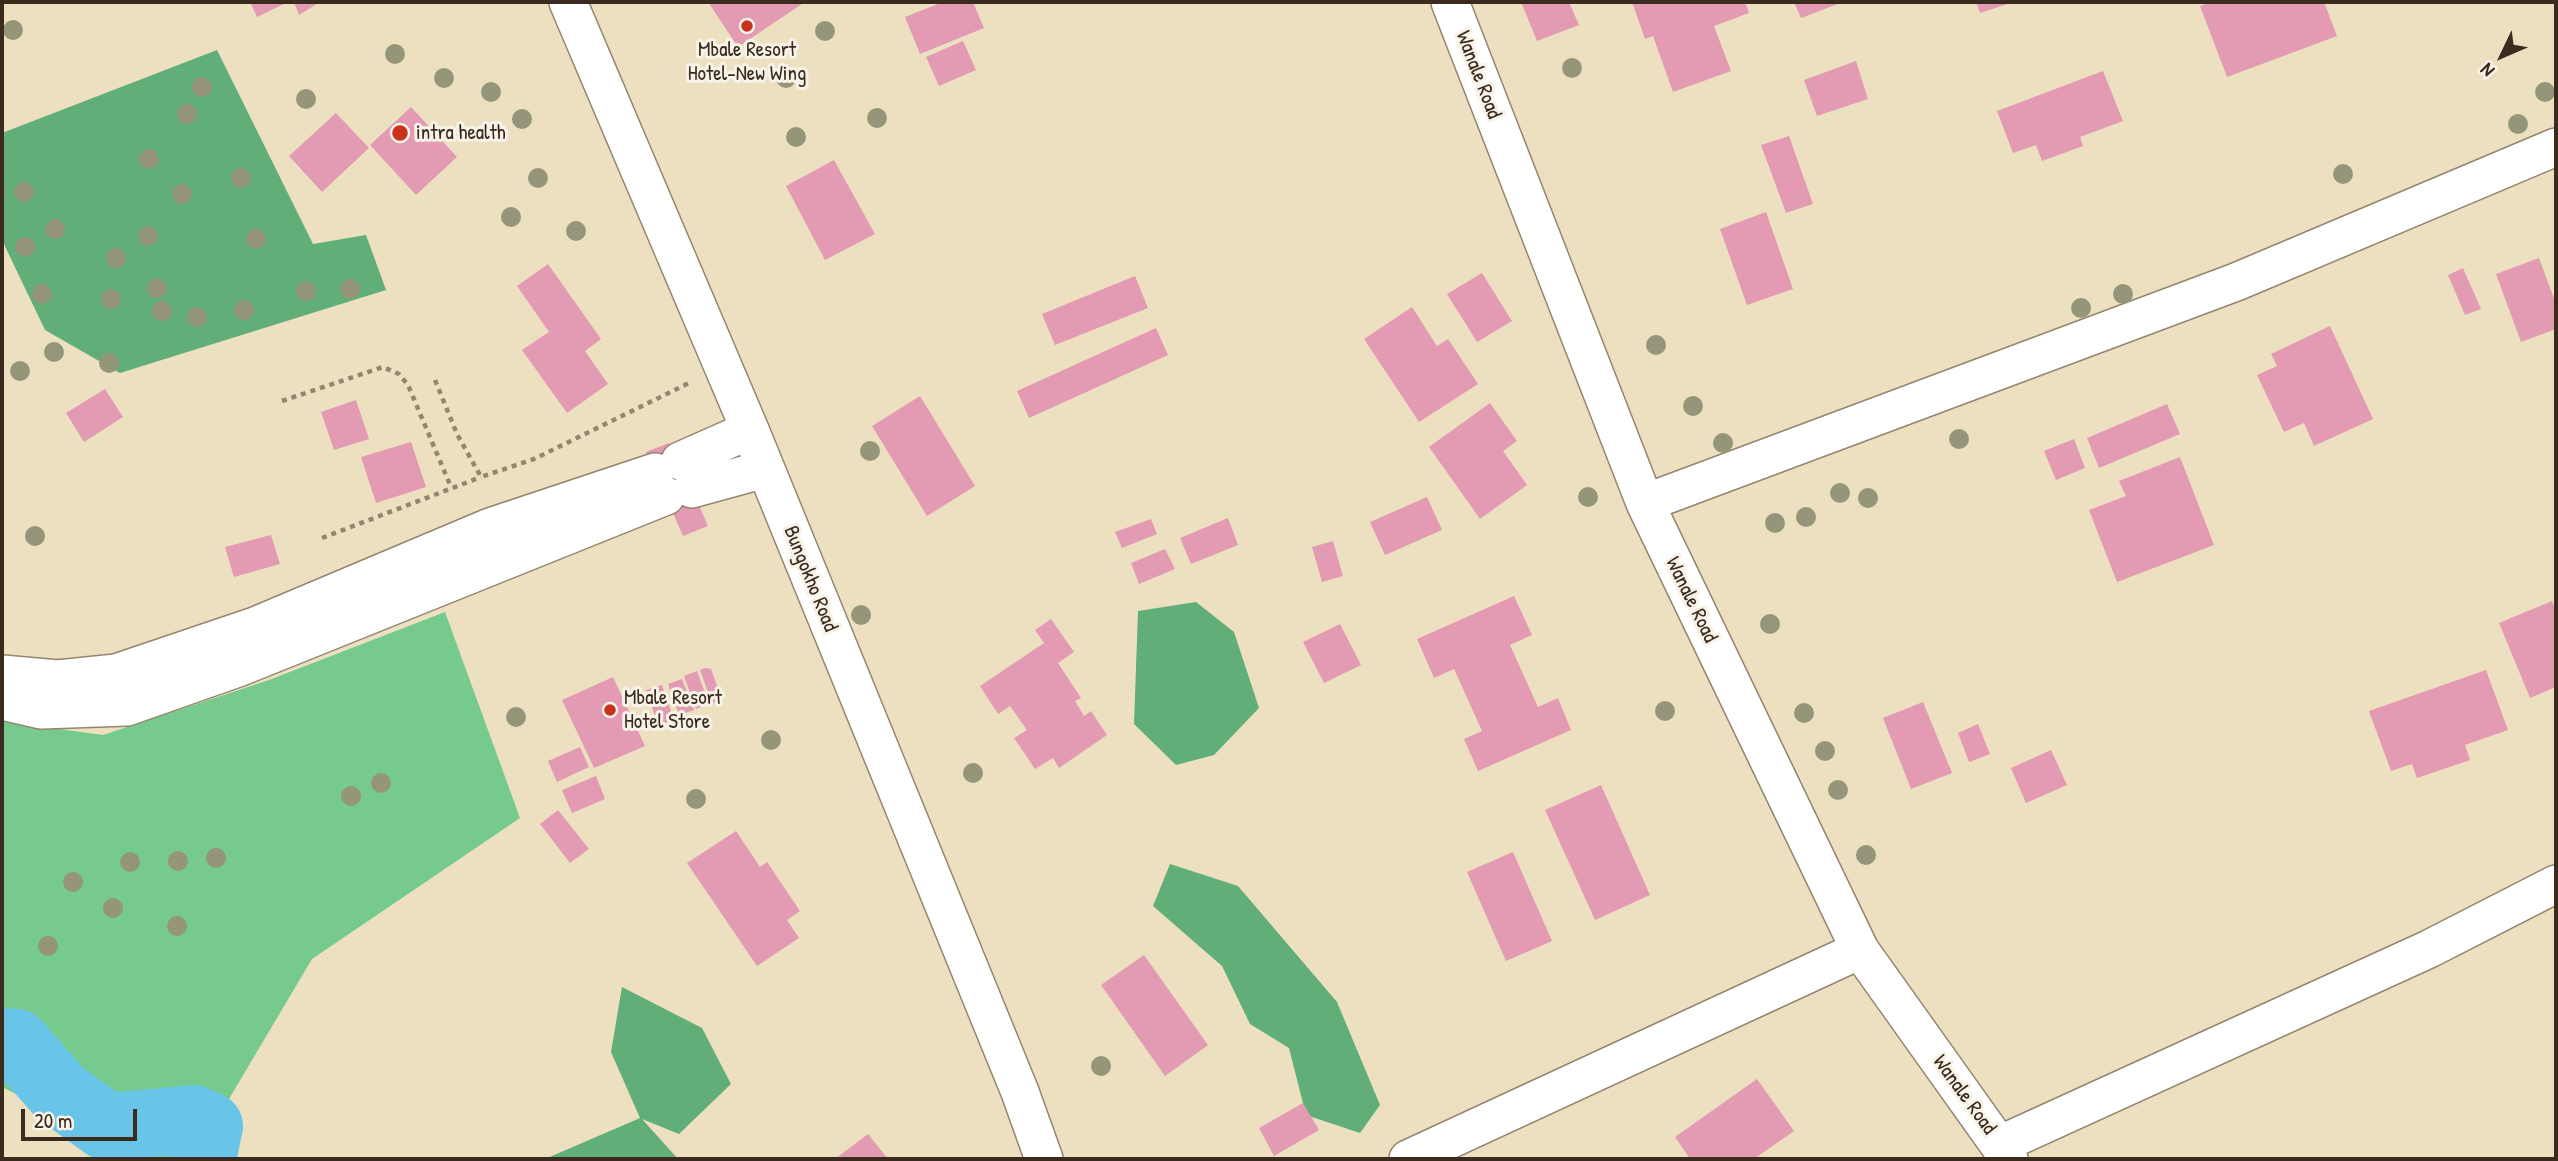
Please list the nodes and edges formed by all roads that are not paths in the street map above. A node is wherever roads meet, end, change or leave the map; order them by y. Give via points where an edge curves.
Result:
1 (568, 2) edge
2 (1450, 2) edge
3 (2556, 147) edge
4 (750, 430) junction
5 (765, 469) junction
6 (673, 480) junction
7 (1645, 503) junction
8 (2, 674) edge
9 (2, 701) edge
10 (2556, 884) edge
11 (1860, 950) junction
12 (2004, 1152) edge
13 (1044, 1159) edge
14 (1408, 1159) edge

1 - 4 street, Bungokho Road
2 - 7 street, Wanale Road
3 - 7 street via 2236,282
4 - 5 street, Bungokho Road
4 - 6 street
5 - 6 street
5 - 13 street, Bungokho Road
6 - 8 street via 490,527 255,626 116,673 58,679
6 - 9 street via 238,668 127,707 41,710
7 - 11 street, Wanale Road
10 - 12 street
11 - 12 street, Wanale Road
11 - 14 street

